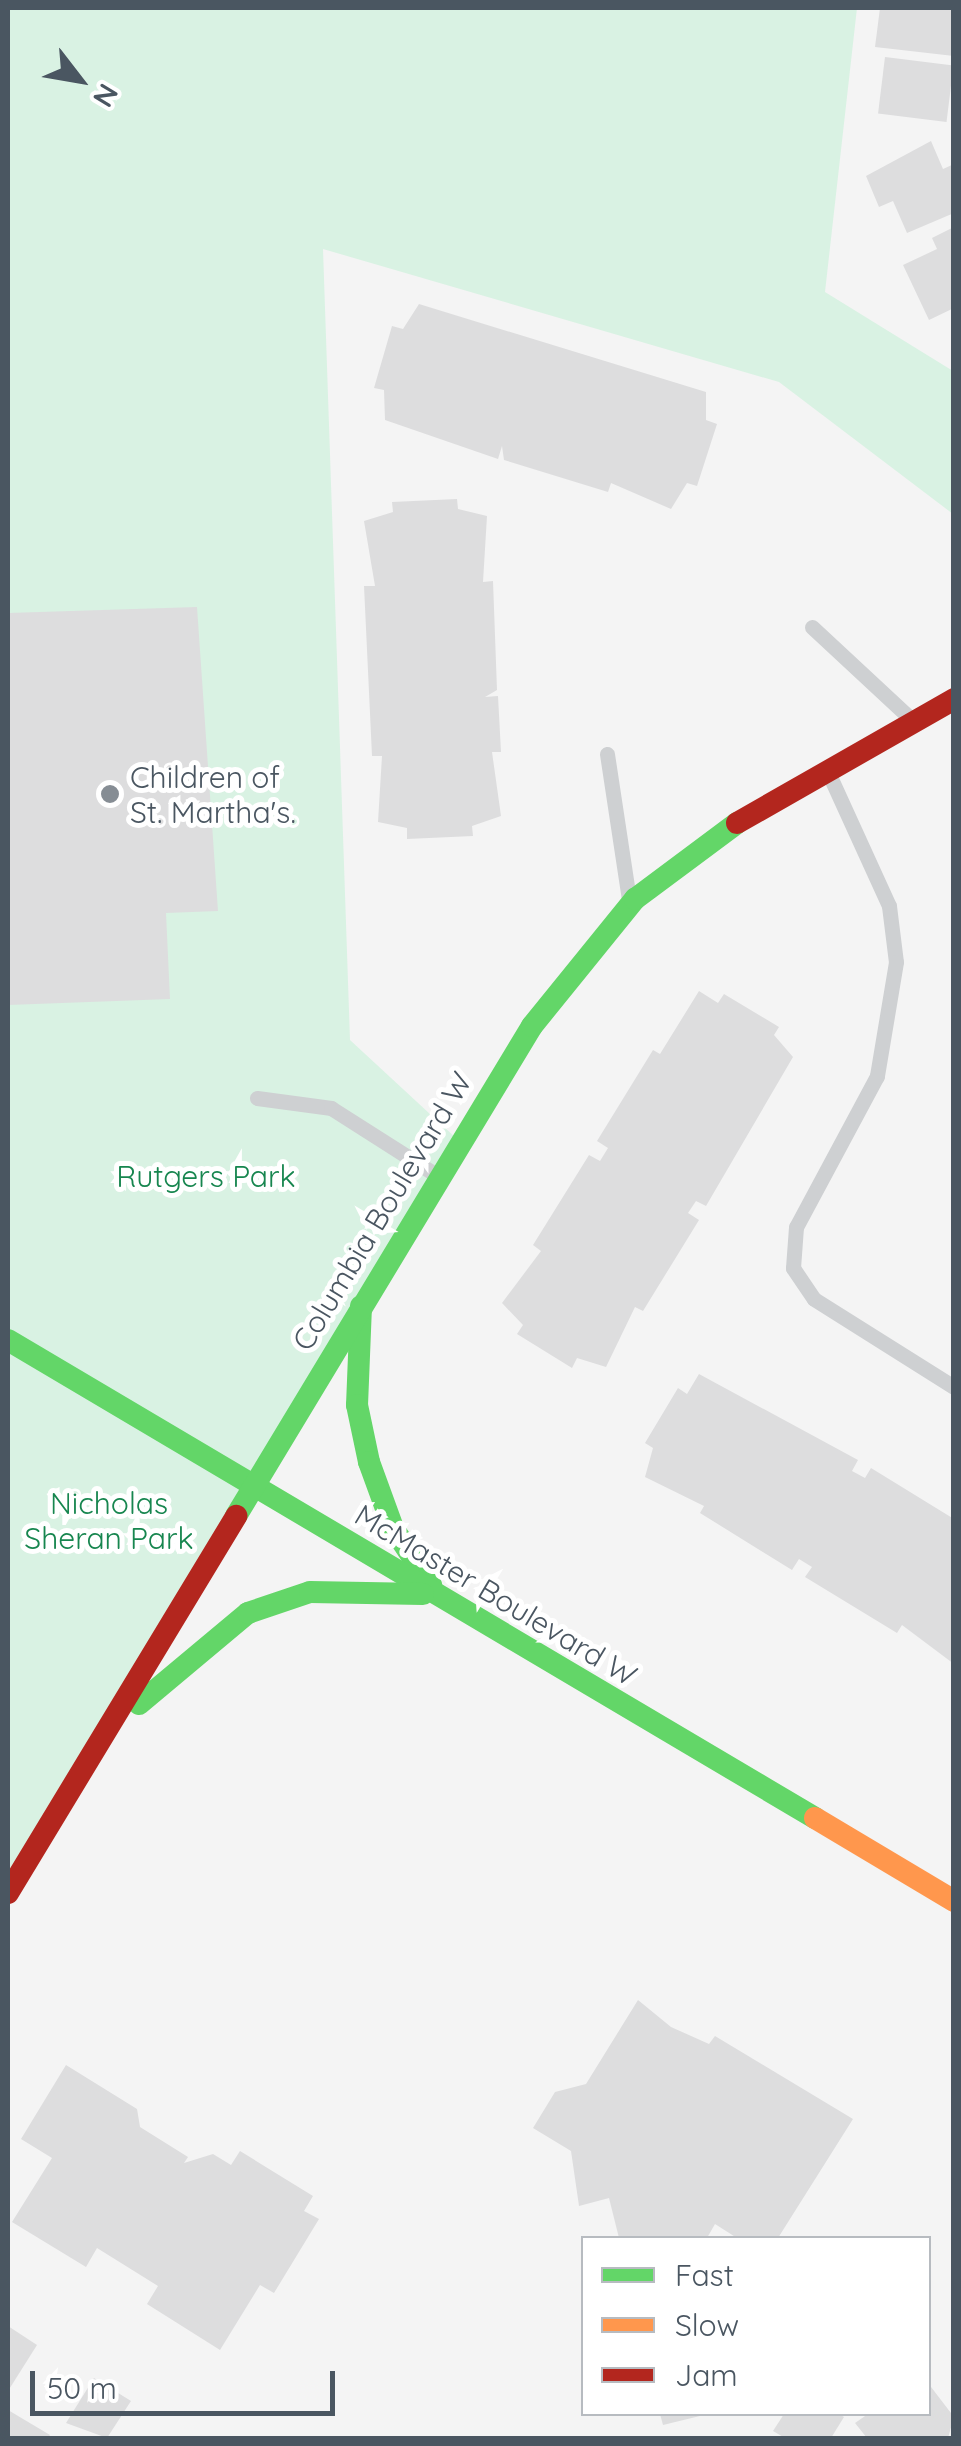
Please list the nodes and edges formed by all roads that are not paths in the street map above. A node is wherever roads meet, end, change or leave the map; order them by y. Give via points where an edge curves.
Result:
1 (812, 627) dead end
2 (954, 699) edge
3 (913, 721) junction
4 (607, 754) dead end
5 (826, 767) junction
6 (630, 905) junction
7 (257, 1098) dead end
8 (436, 1175) junction
9 (361, 1303) junction
10 (8, 1340) edge
11 (954, 1387) edge
12 (252, 1485) junction
13 (437, 1595) junction
14 (92, 1752) junction
15 (8, 1893) edge
16 (954, 1901) edge

1 - 3 lane
2 - 3 street, Columbia Boulevard W
3 - 5 street, Columbia Boulevard W
4 - 6 lane
5 - 6 street, Columbia Boulevard W
5 - 11 lane via 882,888 896,962 876,1076 796,1227 793,1268 814,1299
6 - 8 street, Columbia Boulevard W via 532,1026
7 - 8 lane via 331,1108
8 - 9 street, Columbia Boulevard W
9 - 12 street, Columbia Boulevard W
9 - 13 street via 357,1405 369,1462 393,1528
10 - 12 street, McMaster Boulevard W
12 - 13 street, McMaster Boulevard W
12 - 14 street, Columbia Boulevard W
13 - 14 street via 310,1592 248,1613 168,1672
13 - 16 street, McMaster Boulevard W
14 - 15 street, Columbia Boulevard W

